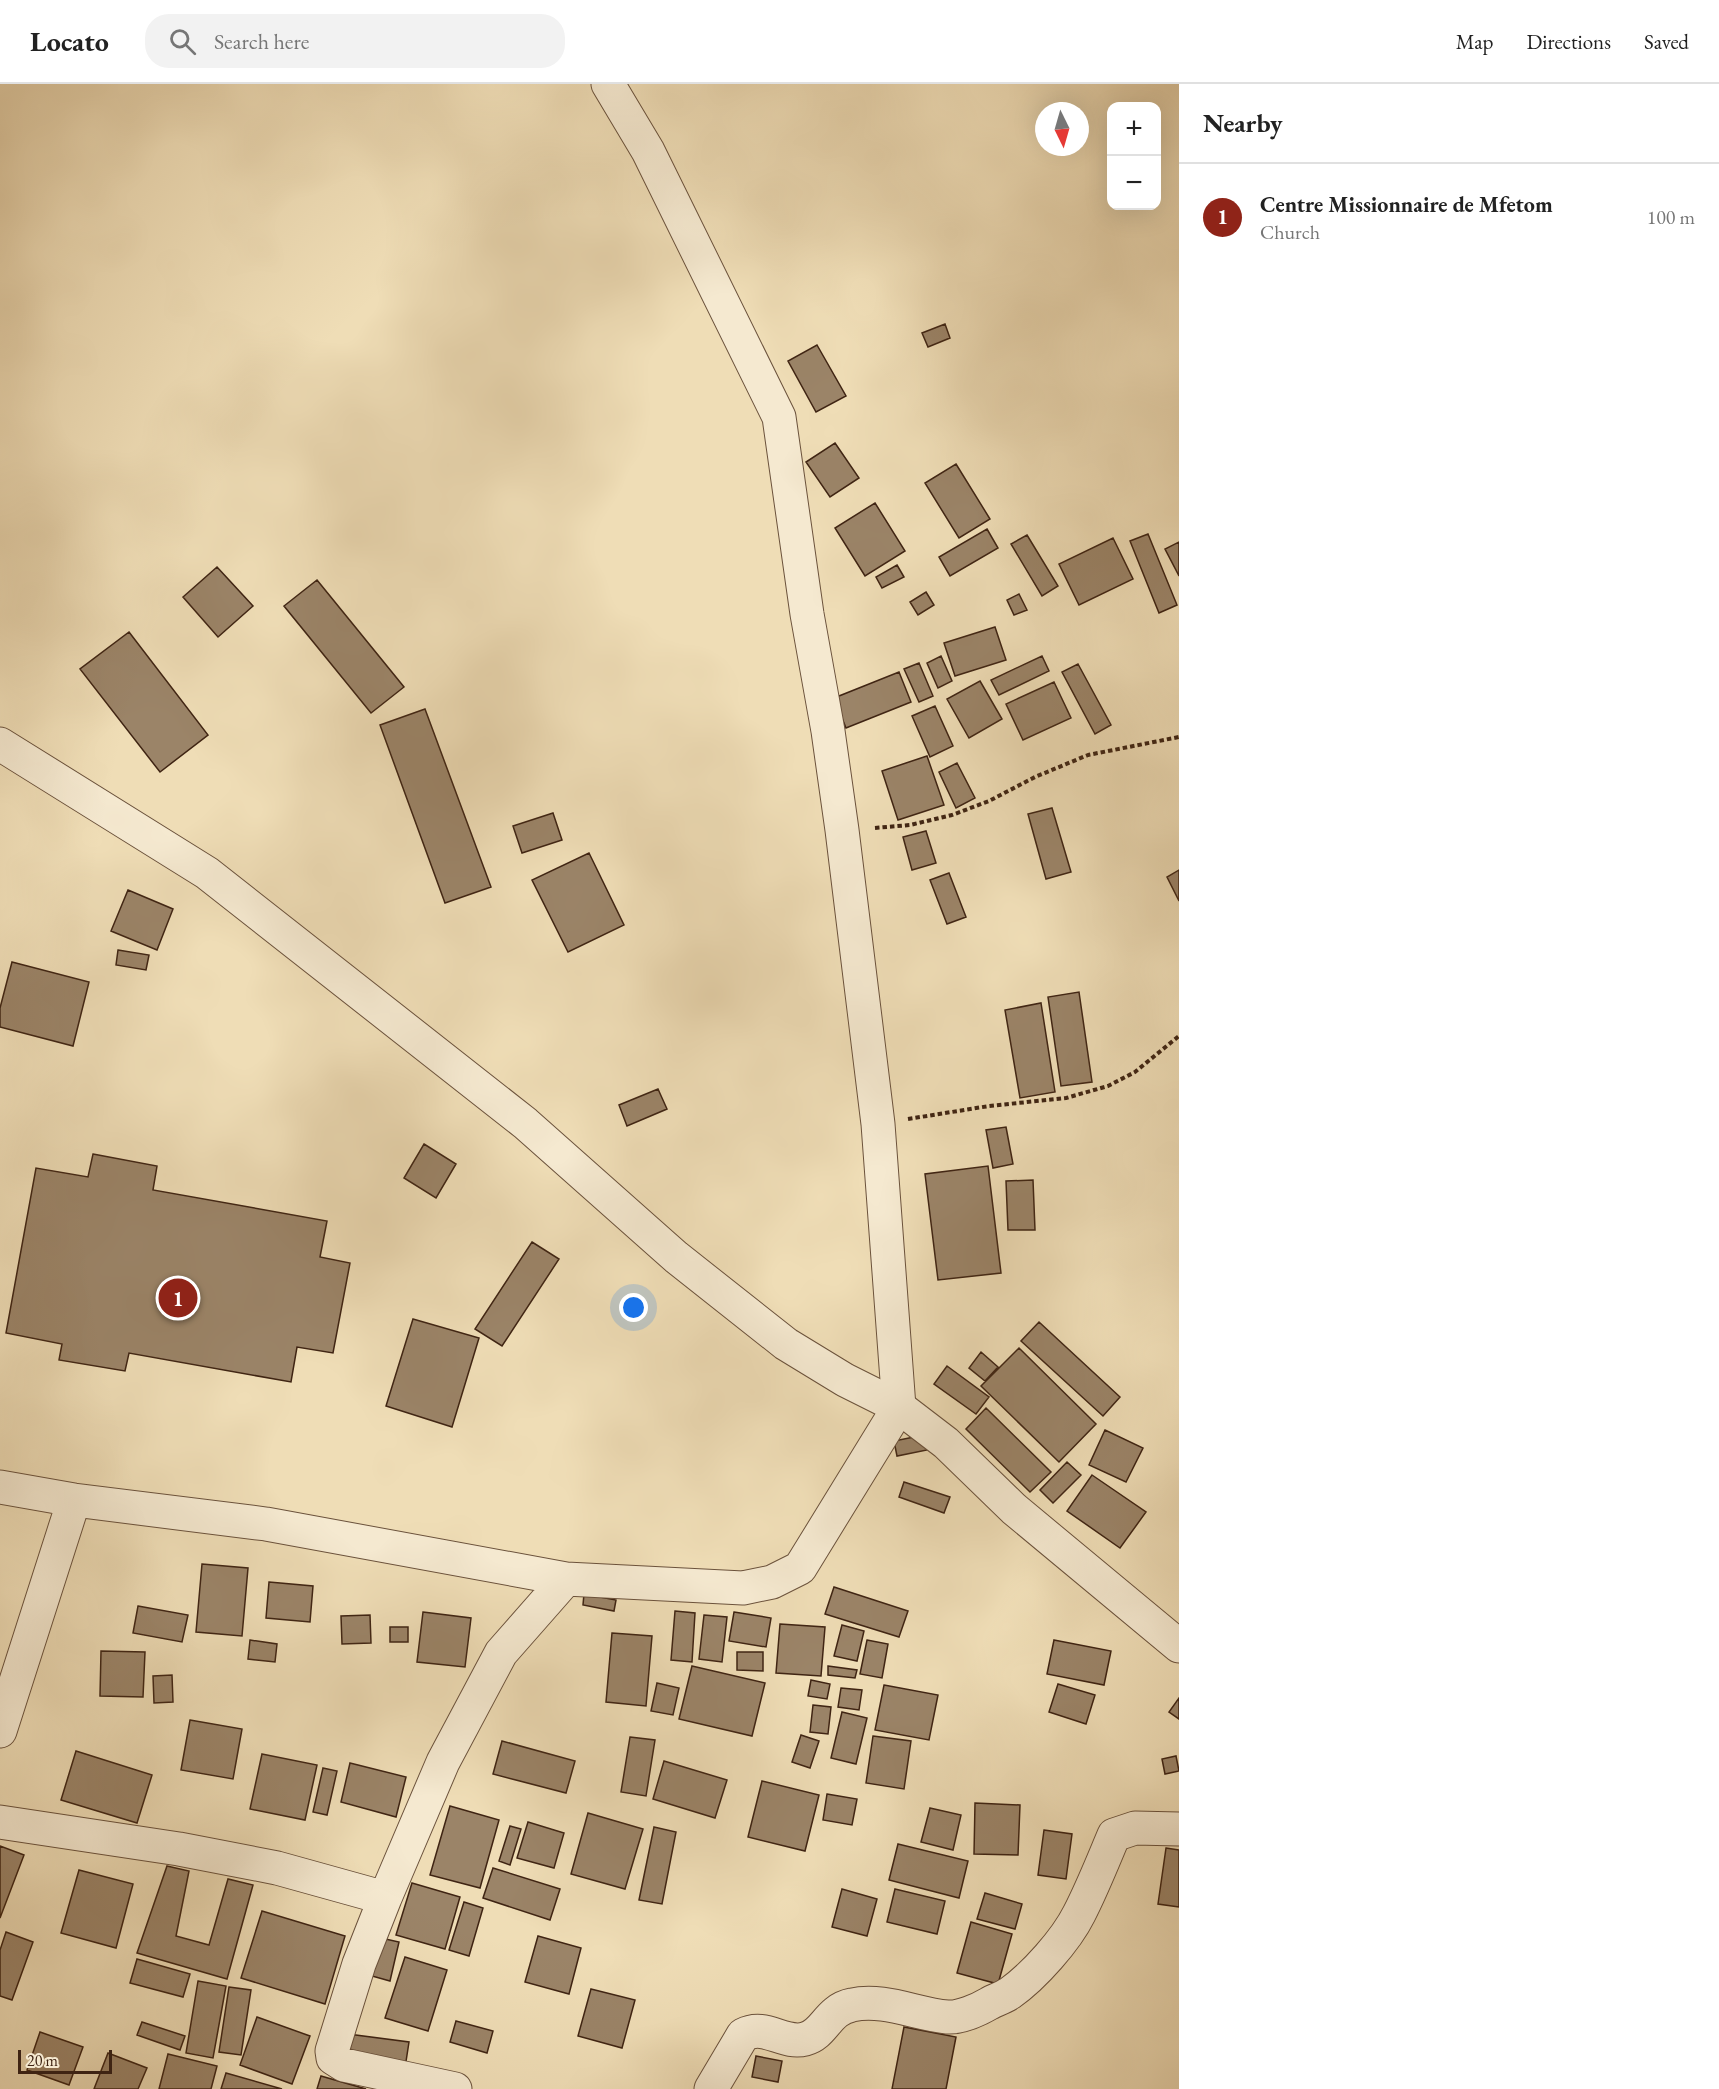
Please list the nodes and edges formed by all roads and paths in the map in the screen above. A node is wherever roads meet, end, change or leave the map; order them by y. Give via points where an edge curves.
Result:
1 (608, 84) edge
2 (1179, 737) edge
3 (0, 744) edge
4 (842, 830) junction
5 (1179, 1036) edge
6 (878, 1124) junction
7 (899, 1407) junction
8 (0, 1487) edge
9 (74, 1500) junction
10 (566, 1579) junction
11 (1179, 1646) edge
12 (0, 1731) edge
13 (0, 1822) edge
14 (1179, 1830) edge
15 (385, 1898) junction
16 (455, 2089) edge
17 (711, 2089) edge

1 - 4 street via 648,150 779,417
2 - 4 path via 1088,755 952,815 910,825
3 - 7 street via 207,873 525,1123 676,1257 786,1344 844,1380
4 - 6 street
5 - 6 path via 1135,1072 1108,1086 1066,1098
6 - 7 street
7 - 10 street via 800,1568 772,1582 743,1588
7 - 11 street via 946,1443 1014,1509
8 - 9 street
9 - 10 street via 266,1524
9 - 12 street
10 - 15 street via 501,1653 443,1762
13 - 15 street via 277,1868
14 - 17 street via 1135,1828 1114,1835 1078,1916 1046,1960 1010,1993 978,2010 949,2017 872,2004 853,2005 837,2010 814,2035 804,2039 750,2032 743,2035
15 - 16 street via 359,1964 333,2058 344,2065

